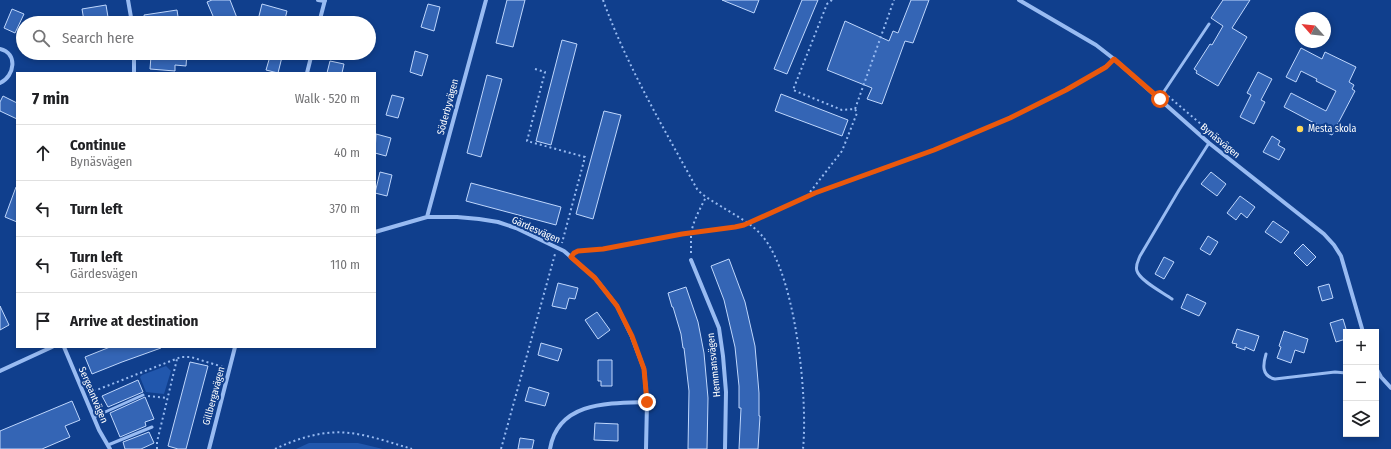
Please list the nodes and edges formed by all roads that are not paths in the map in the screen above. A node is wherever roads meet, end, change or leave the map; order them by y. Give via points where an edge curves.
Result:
1 (128, 0) edge
2 (318, 0) edge
3 (486, 0) edge
4 (1019, 0) edge
5 (325, 1) edge
6 (131, 16) edge
7 (322, 16) edge
8 (1209, 24) dead end
9 (0, 48) edge
10 (134, 60) edge
11 (310, 60) edge
12 (134, 72) edge
13 (307, 72) edge
14 (0, 83) edge
15 (1160, 99) junction
16 (1209, 143) junction
17 (427, 218) junction
18 (376, 232) edge
19 (691, 260) road end
20 (1172, 299) dead end
21 (1362, 329) edge
22 (50, 348) edge
23 (64, 348) edge
24 (235, 348) edge
25 (1266, 354) dead end
26 (1, 368) edge
27 (1343, 373) edge
28 (1379, 378) edge
29 (1391, 388) edge
30 (143, 395) road end
31 (647, 402) junction
32 (94, 418) junction
33 (152, 427) dead end
34 (109, 447) edge
35 (209, 449) edge
36 (550, 449) edge
37 (646, 449) edge
38 (725, 449) edge

1 - 6 street
2 - 5 street
3 - 17 street, Söderbyvägen
4 - 15 street, Bynäsvägen via 1096,45
5 - 7 street
8 - 15 lane
9 - 14 street via 9,54 13,61 12,70
10 - 12 street
11 - 13 street
15 - 16 street, Bynäsvägen
16 - 20 lane via 1136,265 1141,278
16 - 21 street, Bynäsvägen via 1312,224 1334,245 1346,270
17 - 18 street, Gärdesvägen
17 - 31 street, Gärdesvägen via 457,217 498,222 559,248 571,257 595,278 617,306 644,369
19 - 38 street, Hemmansvägen via 719,328 726,392
22 - 26 street
23 - 32 street, Sergeantvägen
24 - 35 street, Gillbergavägen
25 - 27 lane via 1263,366 1270,378
28 - 29 street
30 - 32 lane
31 - 36 street via 611,403 577,412 565,420 555,432
31 - 37 street, Gärdesvägen
32 - 34 street, Sergeantvägen
33 - 34 lane

